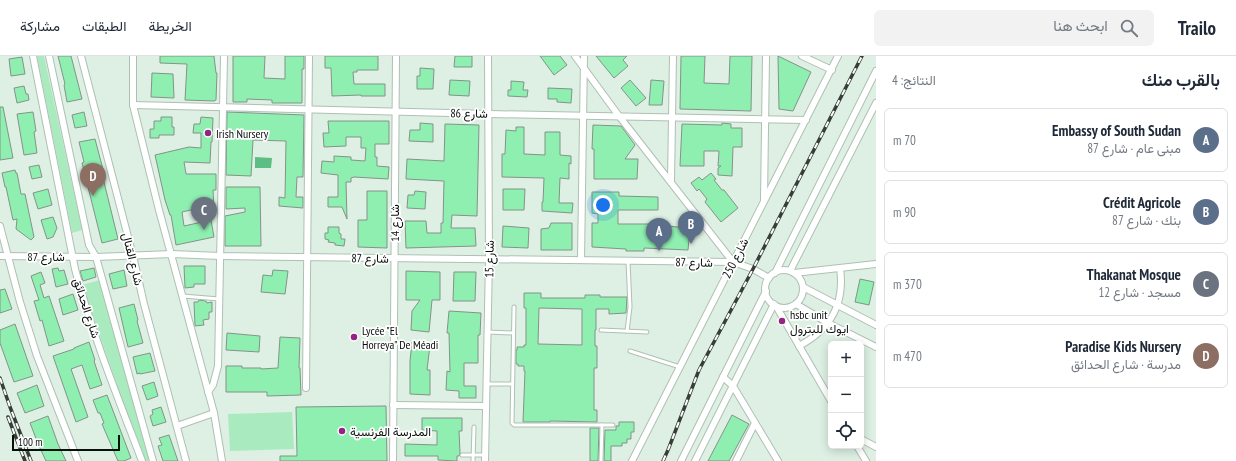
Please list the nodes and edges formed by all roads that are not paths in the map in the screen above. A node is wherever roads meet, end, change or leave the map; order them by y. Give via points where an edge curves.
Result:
1 (34, 56) edge
2 (49, 56) edge
3 (82, 56) edge
4 (133, 56) edge
5 (224, 56) edge
6 (309, 56) edge
7 (396, 56) edge
8 (488, 56) edge
9 (575, 56) edge
10 (584, 56) edge
11 (673, 56) edge
12 (766, 56) edge
13 (802, 56) edge
14 (838, 56) edge
15 (584, 68) junction
16 (832, 70) junction
17 (876, 71) edge
18 (876, 103) edge
19 (133, 105) junction
20 (224, 108) junction
21 (309, 110) junction
22 (395, 112) junction
23 (489, 114) junction
24 (583, 116) junction
25 (619, 116) junction
26 (672, 117) junction
27 (765, 119) junction
28 (806, 120) junction
29 (671, 181) junction
30 (764, 202) junction
31 (0, 226) edge
32 (172, 254) junction
33 (0, 256) edge
34 (7, 256) junction
35 (72, 256) junction
36 (133, 256) junction
37 (220, 256) junction
38 (96, 257) junction
39 (307, 257) junction
40 (394, 258) junction
41 (489, 259) junction
42 (581, 260) junction
43 (628, 261) junction
44 (733, 262) junction
45 (876, 264) edge
46 (840, 268) junction
47 (792, 272) junction
48 (775, 273) junction
49 (769, 278) junction
50 (803, 287) junction
51 (766, 291) junction
52 (183, 296) junction
53 (219, 299) junction
54 (796, 304) junction
55 (775, 305) junction
56 (838, 306) junction
57 (514, 307) dead end
58 (828, 323) junction
59 (876, 325) edge
60 (602, 330) dead end
61 (627, 331) junction
62 (488, 332) junction
63 (513, 332) junction
64 (647, 332) dead end
65 (799, 346) junction
66 (876, 347) edge
67 (630, 351) dead end
68 (680, 367) junction
69 (723, 377) junction
70 (487, 384) junction
71 (512, 384) junction
72 (733, 386) junction
73 (306, 388) dead end
74 (208, 392) junction
75 (828, 396) edge
76 (393, 405) junction
77 (486, 406) junction
78 (214, 413) junction
79 (755, 423) junction
80 (602, 425) junction
81 (613, 425) dead end
82 (177, 426) junction
83 (474, 427) dead end
84 (864, 441) edge
85 (876, 447) edge
86 (859, 449) edge
87 (462, 455) dead end
88 (473, 455) junction
89 (485, 458) edge
90 (78, 461) edge
91 (142, 461) edge
92 (153, 461) edge
93 (186, 461) edge
94 (222, 461) edge
95 (392, 461) edge
96 (473, 461) edge
97 (601, 461) edge
98 (632, 461) edge
99 (681, 461) edge
100 (695, 461) edge
101 (736, 461) edge
102 (778, 461) edge
103 (866, 461) edge

1 - 35 street, شارع الحدائق
2 - 38 street, شارع الحدائق via 87,237
3 - 36 street, شارع القنال
4 - 19 street
5 - 20 street
6 - 21 street
7 - 22 street, شارع 14
8 - 23 street, شارع 15
9 - 15 street
10 - 15 street
11 - 26 street
12 - 27 street
13 - 16 street
14 - 16 street, شارع 250
15 - 24 street
15 - 25 street
16 - 28 street, شارع 250
17 - 48 street
18 - 47 street
19 - 20 street, شارع 86
19 - 32 street
20 - 21 street, شارع 86
20 - 37 street
21 - 22 street, شارع 86
21 - 39 street
22 - 23 street, شارع 86
22 - 40 street, شارع 14
23 - 24 street, شارع 86
23 - 41 street, شارع 15
24 - 25 street, شارع 86
24 - 42 street
25 - 26 street, شارع 86
25 - 29 street
26 - 27 street, شارع 86
26 - 29 street
27 - 28 street, شارع 86
27 - 30 street
28 - 30 street, شارع 250
29 - 44 street
30 - 44 street, شارع 250
31 - 34 street
32 - 36 street, شارع 87
32 - 37 street, شارع 87
32 - 52 street
33 - 34 street, شارع 87
34 - 35 street, شارع 87
34 - 90 street via 37,356
35 - 38 street, شارع 87
35 - 91 street, شارع الحدائق via 110,377
36 - 38 street, شارع 87
36 - 82 street, شارع القنال
37 - 39 street, شارع 87
37 - 53 street
38 - 92 street, شارع الحدائق
39 - 40 street, شارع 87
39 - 73 street
40 - 41 street, شارع 87
40 - 76 street, شارع 14
41 - 42 street, شارع 87
41 - 62 street, شارع 15
42 - 43 street, شارع 87
43 - 44 street, شارع 87
43 - 61 lane via 630,307
44 - 49 street
44 - 68 street, شارع 250
45 - 46 street
46 - 47 street
46 - 56 street via 842,280
47 - 48 street via 784,270
47 - 50 street
48 - 49 street
49 - 51 street
50 - 54 street
50 - 56 street
51 - 55 street
51 - 69 street
52 - 53 lane
52 - 74 street
53 - 74 street via 218,366 213,385
54 - 55 street via 784,308
54 - 58 street
55 - 65 street
55 - 72 street
56 - 58 street
56 - 59 street
57 - 63 lane
58 - 65 street via 819,334
58 - 66 street
60 - 61 lane
61 - 64 lane
62 - 63 lane
62 - 70 street, شارع 15
63 - 71 lane
65 - 75 street
67 - 68 lane
68 - 98 street, شارع 250
69 - 72 street
69 - 99 street
70 - 71 lane
70 - 77 street, شارع 15
71 - 80 lane via 514,425
72 - 79 street
72 - 100 street
74 - 78 street
76 - 77 street
76 - 95 street, شارع 14
77 - 89 street, شارع 15
78 - 82 street
78 - 94 street
79 - 101 street
79 - 102 street
80 - 81 lane
80 - 97 lane
82 - 93 street, شارع القنال
83 - 88 lane
84 - 85 street
86 - 103 street
87 - 88 lane
88 - 89 lane
88 - 96 lane

